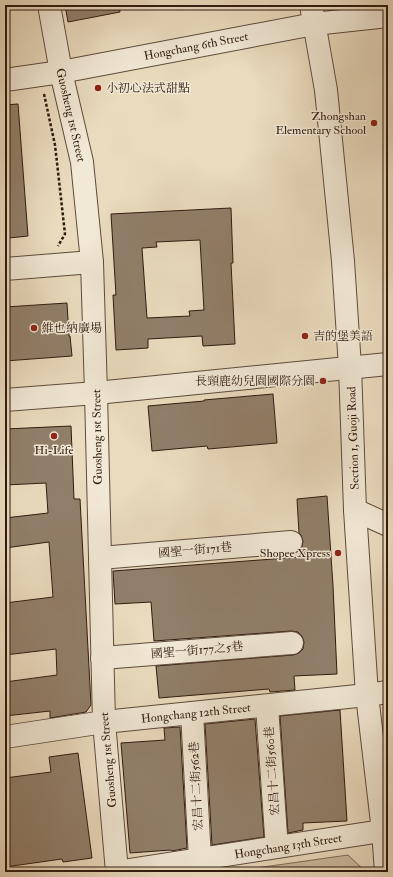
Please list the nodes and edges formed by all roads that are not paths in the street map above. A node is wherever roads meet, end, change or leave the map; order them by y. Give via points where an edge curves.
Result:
1 (49, 5) edge
2 (313, 14) edge
3 (388, 16) edge
4 (61, 72) junction
5 (5, 80) edge
6 (92, 262) junction
7 (5, 269) edge
8 (388, 364) edge
9 (350, 367) junction
10 (96, 393) junction
11 (5, 400) edge
12 (356, 510) junction
13 (388, 525) edge
14 (291, 542) dead end
15 (100, 558) junction
16 (292, 643) dead end
17 (102, 658) junction
18 (378, 694) edge
19 (267, 706) junction
20 (192, 713) junction
21 (104, 722) junction
22 (5, 736) edge
23 (385, 831) edge
24 (276, 835) dead end
25 (200, 859) junction
26 (117, 872) edge
27 (386, 872) edge

1 - 4 street, Guosheng 1st Street
2 - 3 street, Hongchang 6th Street
2 - 4 street, Hongchang 6th Street
2 - 9 street, Section 1, Guoji Road via 326,90 343,261
4 - 5 street, Hongchang 6th Street
4 - 6 street, Guosheng 1st Street via 82,162
6 - 7 street
6 - 10 street, Guosheng 1st Street
8 - 9 street
9 - 10 street
9 - 12 street, Section 1, Guoji Road
10 - 11 street
10 - 15 street, Guosheng 1st Street
12 - 13 street
12 - 18 street, Section 1, Guoji Road
14 - 15 street, 國聖一街171巷
15 - 17 street, Guosheng 1st Street
16 - 17 street, 國聖一街177之5巷
17 - 21 street, Guosheng 1st Street
18 - 19 street, Hongchang 12th Street
18 - 23 street, Section 1, Guoji Road
19 - 20 street, Hongchang 12th Street
19 - 24 street, 宏昌十二街560巷
20 - 21 street, Hongchang 12th Street
20 - 25 street, 宏昌十二街562巷
21 - 22 street, Hongchang 12th Street
21 - 26 street, Guosheng 1st Street
23 - 25 street, Hongchang 13th Street
23 - 27 street, Section 1, Guoji Road
25 - 26 street, Hongchang 13th Street

